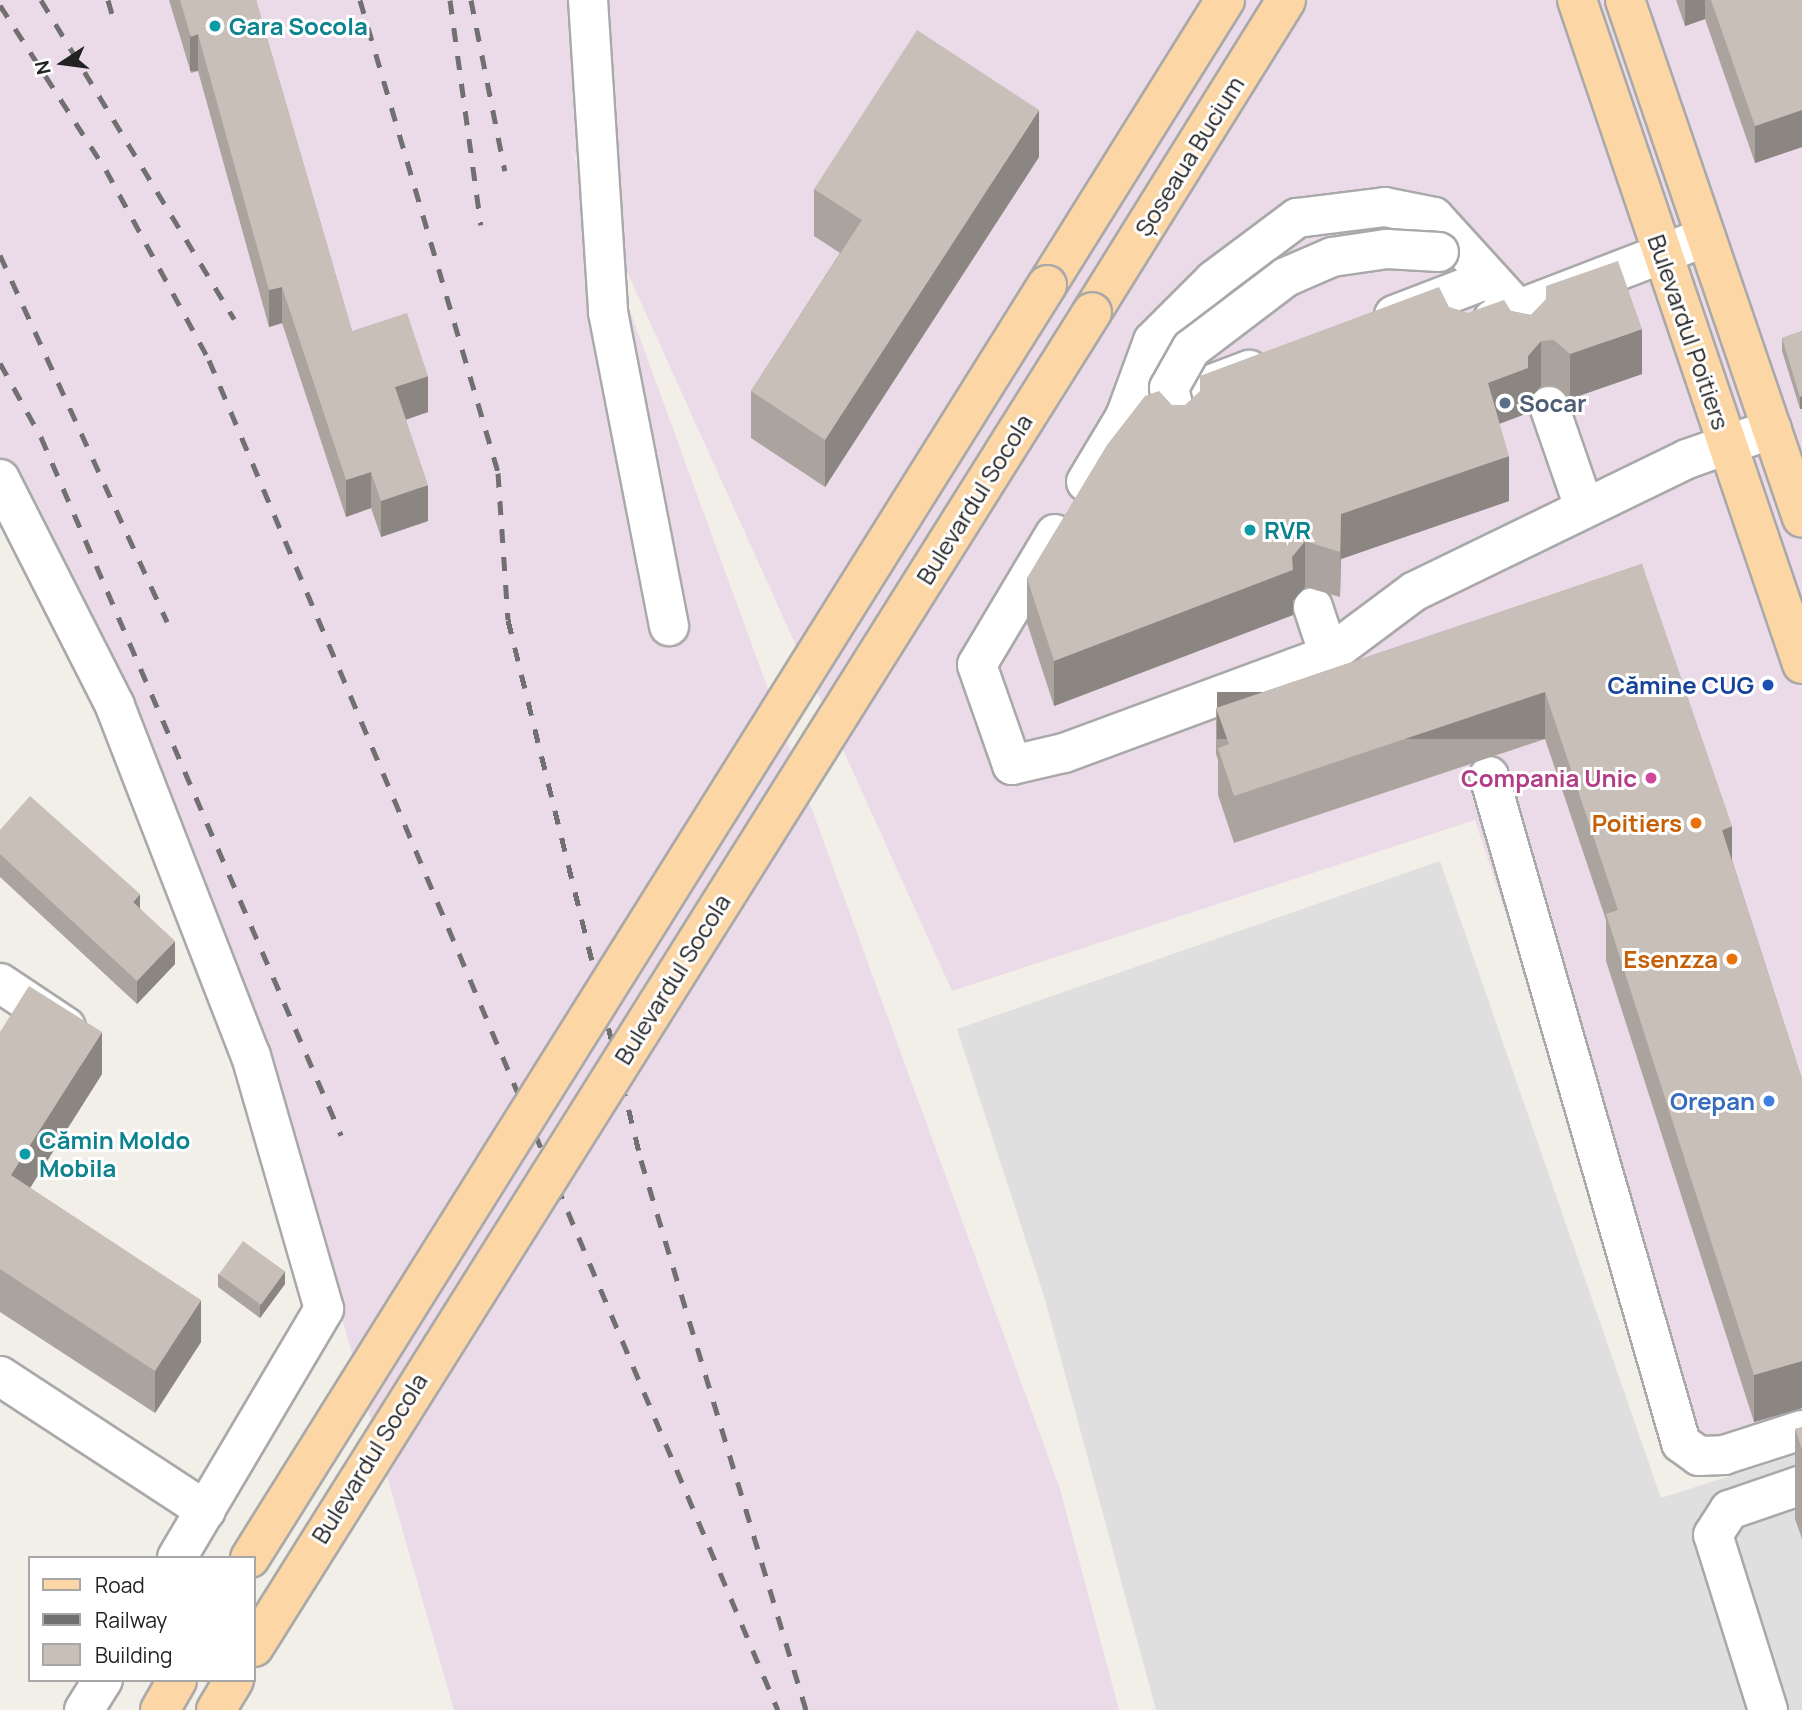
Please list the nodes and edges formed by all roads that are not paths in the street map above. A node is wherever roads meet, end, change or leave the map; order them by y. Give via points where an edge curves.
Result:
1 (588, 0) edge
2 (1226, 0) edge
3 (1286, 0) edge
4 (1300, 0) edge
5 (1556, 0) edge
6 (1577, 0) edge
7 (1625, 0) edge
8 (1644, 0) edge
9 (1265, 34) junction
10 (1657, 87) junction
11 (1610, 99) junction
12 (1706, 237) junction
13 (1662, 253) junction
14 (1506, 303) junction
15 (1092, 312) joint
16 (1356, 329) edge
17 (1461, 334) edge
18 (1279, 358) edge
19 (1549, 406) dead end
20 (1125, 417) junction
21 (1179, 429) edge
22 (1772, 429) junction
23 (1727, 445) junction
24 (0, 479) edge
25 (1584, 507) junction
26 (1802, 517) edge
27 (1314, 607) dead end
28 (668, 626) dead end
29 (1329, 654) junction
30 (1802, 664) edge
31 (1489, 776) dead end
32 (2, 988) edge
33 (74, 1032) edge
34 (0, 1376) edge
35 (1802, 1430) edge
36 (1802, 1485) edge
37 (206, 1511) junction
38 (178, 1556) edge
39 (251, 1556) edge
40 (256, 1644) edge
41 (102, 1682) edge
42 (176, 1682) edge
43 (233, 1682) edge
44 (85, 1710) edge
45 (160, 1710) edge
46 (216, 1710) edge
47 (1768, 1710) edge

1 - 28 lane via 608,312
2 - 39 main road, Bulevardul Socola, bridge
3 - 9 main road, Șoseaua Bucium
4 - 9 main road
5 - 11 main road
6 - 11 main road, Bulevardul Poitiers
7 - 10 main road, Bulevardul Poitiers
8 - 10 main road
9 - 15 main road, Șoseaua Bucium
10 - 12 main road, Bulevardul Poitiers
11 - 13 main road, Bulevardul Poitiers
12 - 13 lane
12 - 22 main road, Bulevardul Poitiers
13 - 14 lane
13 - 23 main road, Bulevardul Poitiers
14 - 16 lane
14 - 17 lane
14 - 20 lane via 1434,217 1385,208 1297,218 1214,280 1153,341
14 - 21 lane, bridge via 1439,252 1387,250 1332,257 1286,277 1191,349 1169,388
15 - 40 main road, Bulevardul Socola, bridge
18 - 20 lane
19 - 25 lane
20 - 29 lane via 977,665 1012,765 1064,753
22 - 23 lane
22 - 26 main road, Bulevardul Poitiers
23 - 25 lane
23 - 30 main road, Bulevardul Poitiers
24 - 37 lane via 115,706 241,1030 324,1309
25 - 29 lane via 1415,591
27 - 29 lane
31 - 35 lane via 1681,1443 1699,1456 1724,1455
32 - 33 lane
34 - 37 lane
36 - 47 lane via 1729,1510 1713,1535
37 - 38 lane
41 - 44 lane
42 - 45 main road
43 - 46 main road

